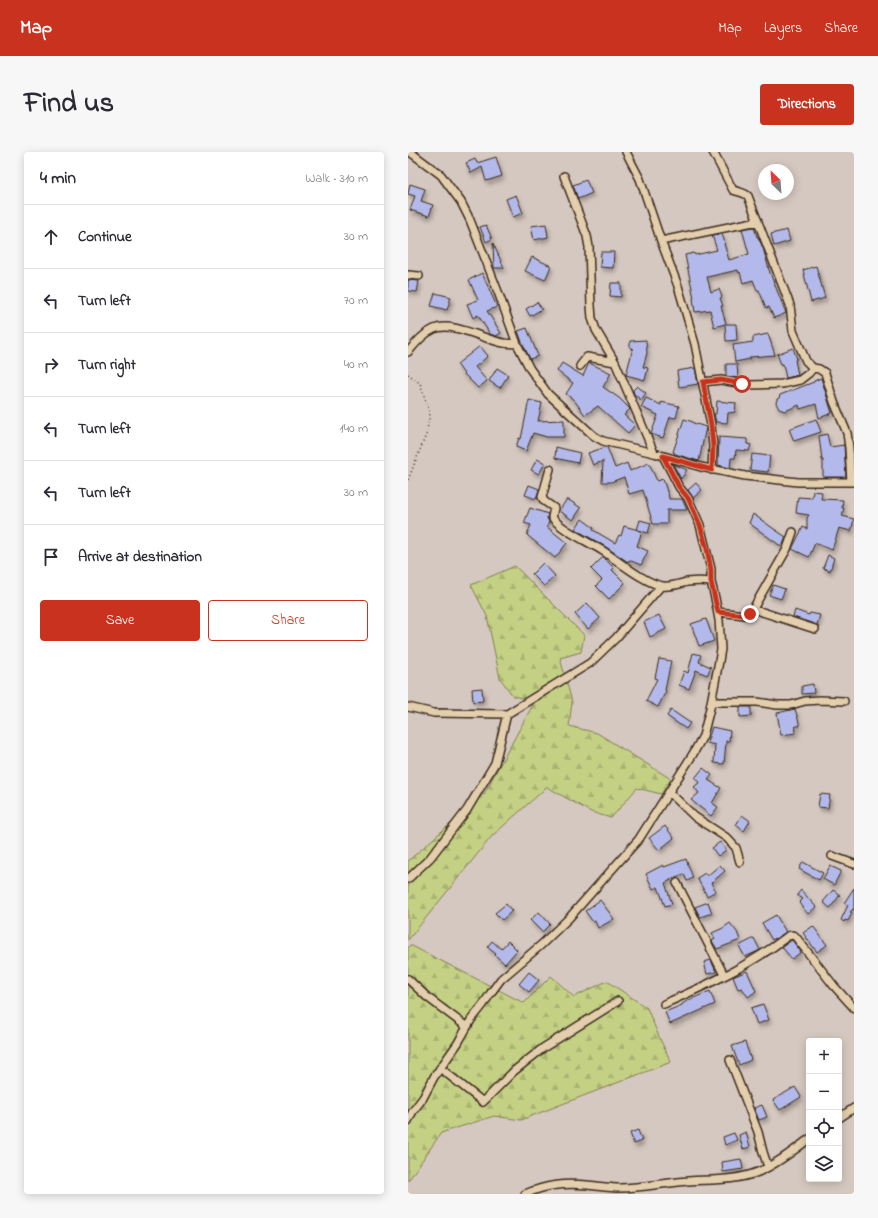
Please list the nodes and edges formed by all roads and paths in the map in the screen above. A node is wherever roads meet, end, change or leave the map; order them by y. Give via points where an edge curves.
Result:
1 (410, 152) edge
2 (626, 152) edge
3 (712, 152) edge
4 (564, 176) dead end
5 (758, 221) junction
6 (661, 240) junction
7 (408, 275) edge
8 (419, 276) dead end
9 (516, 344) junction
10 (408, 352) edge
11 (615, 362) junction
12 (580, 366) dead end
13 (813, 368) junction
14 (408, 374) edge
15 (703, 382) junction
16 (654, 453) junction
17 (663, 456) junction
18 (550, 468) dead end
19 (712, 470) junction
20 (408, 480) edge
21 (853, 482) edge
22 (793, 532) dead end
23 (711, 582) junction
24 (661, 586) junction
25 (753, 610) junction
26 (718, 612) junction
27 (815, 629) dead end
28 (844, 701) dead end
29 (712, 702) junction
30 (408, 708) edge
31 (507, 714) junction
32 (669, 792) junction
33 (832, 856) dead end
34 (740, 862) dead end
35 (854, 864) edge
36 (408, 879) edge
37 (677, 883) dead end
38 (724, 975) junction
39 (408, 979) edge
40 (618, 1001) dead end
41 (664, 1004) dead end
42 (854, 1008) edge
43 (467, 1027) junction
44 (730, 1060) dead end
45 (440, 1068) junction
46 (854, 1108) edge
47 (842, 1116) edge
48 (408, 1121) edge
49 (806, 1140) edge
50 (768, 1167) junction
51 (525, 1194) edge

1 - 9 street via 441,174 461,202
2 - 6 street via 640,179
3 - 5 street via 733,190 748,196
4 - 11 street via 587,236 592,318 596,330
5 - 6 street
5 - 13 street via 790,305 793,331 806,361
6 - 15 street via 678,286
7 - 8 street
9 - 10 street via 449,327 436,328 426,334
9 - 16 street via 548,394 598,439
11 - 12 street via 586,357
11 - 16 street
13 - 15 street via 800,380 782,384 749,385 721,380
13 - 21 street via 825,373 847,433
14 - 20 path via 420,383 430,414 426,435
15 - 19 street via 711,425
16 - 17 street
17 - 19 street
17 - 23 street via 679,487 688,498 700,525
18 - 24 street via 542,497 554,508 552,517 636,574
19 - 21 street via 798,482
22 - 25 street
23 - 24 street via 695,581
23 - 26 street
24 - 31 street via 616,638 590,663
25 - 26 street via 745,615
25 - 27 street
26 - 29 street via 721,649
28 - 29 street via 805,701 790,705
29 - 32 street via 697,747
30 - 31 street via 434,713
31 - 36 street via 495,763 467,810 430,858
32 - 34 street via 695,817 728,838 736,848
32 - 43 street via 639,840 569,918 501,979
33 - 35 street
37 - 38 street
38 - 41 street
38 - 42 street via 792,935
39 - 43 street
40 - 45 street via 543,1048 514,1071 483,1102
43 - 45 street
44 - 50 street via 758,1132
45 - 48 street
46 - 47 street
49 - 50 street
50 - 51 street via 744,1176 725,1179 620,1188 553,1185

